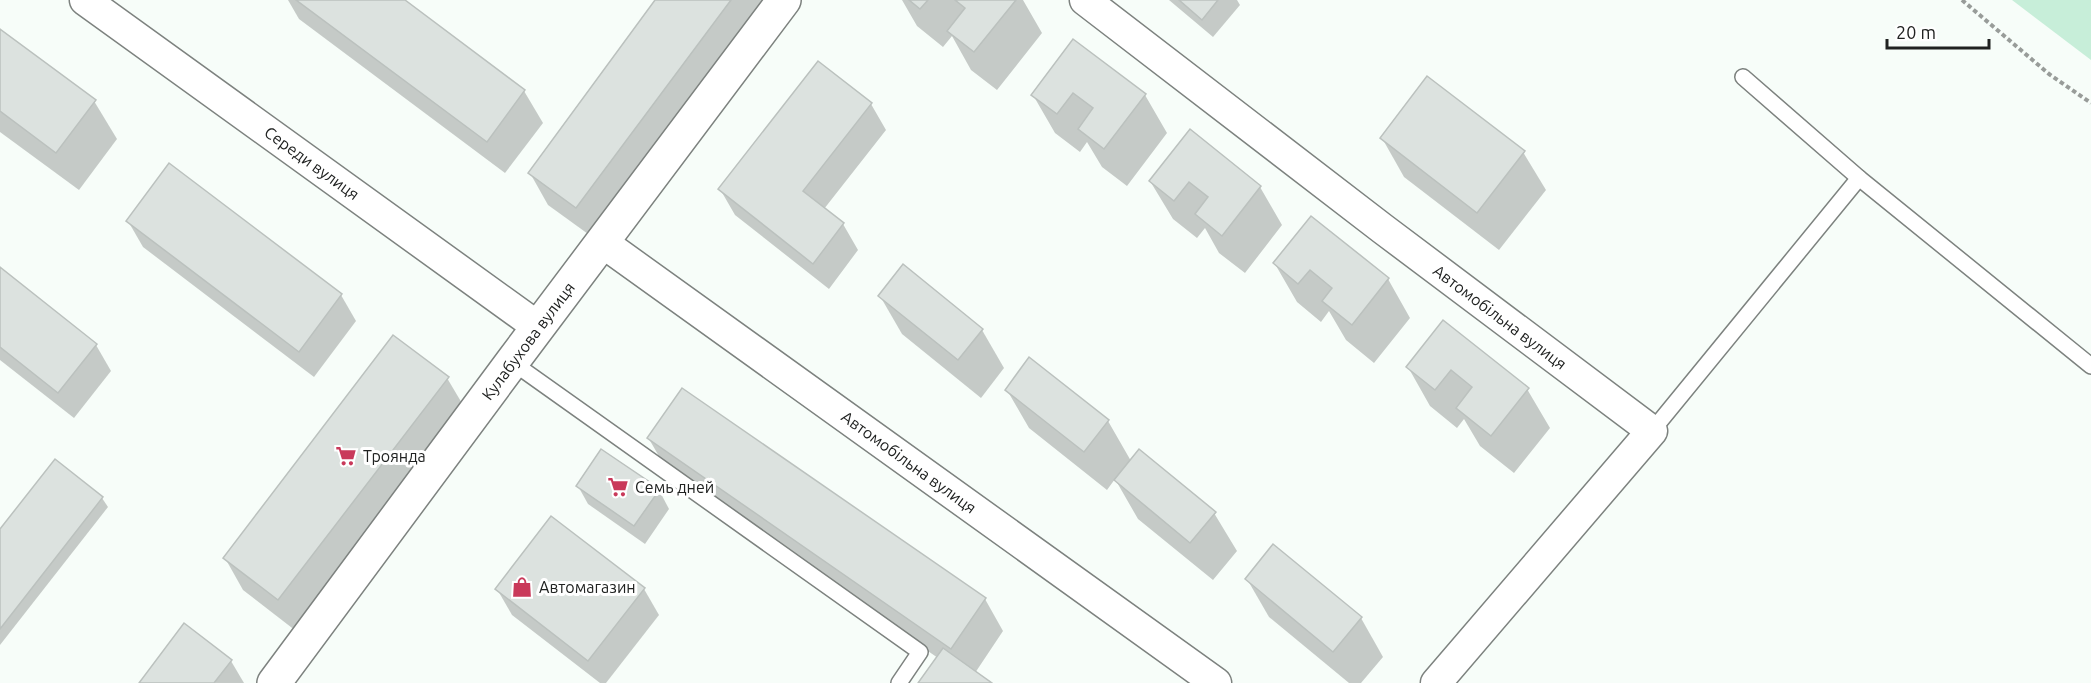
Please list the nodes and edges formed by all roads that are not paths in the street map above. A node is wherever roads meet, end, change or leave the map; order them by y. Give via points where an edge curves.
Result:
1 (85, 0) edge
2 (784, 0) edge
3 (1085, 0) edge
4 (1743, 77) dead end
5 (1859, 178) junction
6 (602, 242) junction
7 (538, 327) junction
8 (512, 362) junction
9 (2091, 366) edge
10 (1653, 431) junction
11 (274, 683) edge
12 (899, 683) edge
13 (1216, 683) edge
14 (1436, 683) edge

1 - 7 street, Середи вулиця
2 - 6 street, Кулабухова вулиця
3 - 10 street, Автомобільна вулиця
4 - 5 lane
5 - 9 lane
5 - 10 lane
6 - 7 street, Кулабухова вулиця
6 - 13 street, Автомобільна вулиця
7 - 8 street, Кулабухова вулиця
8 - 11 street, Кулабухова вулиця
8 - 12 lane via 920,652
10 - 14 street

